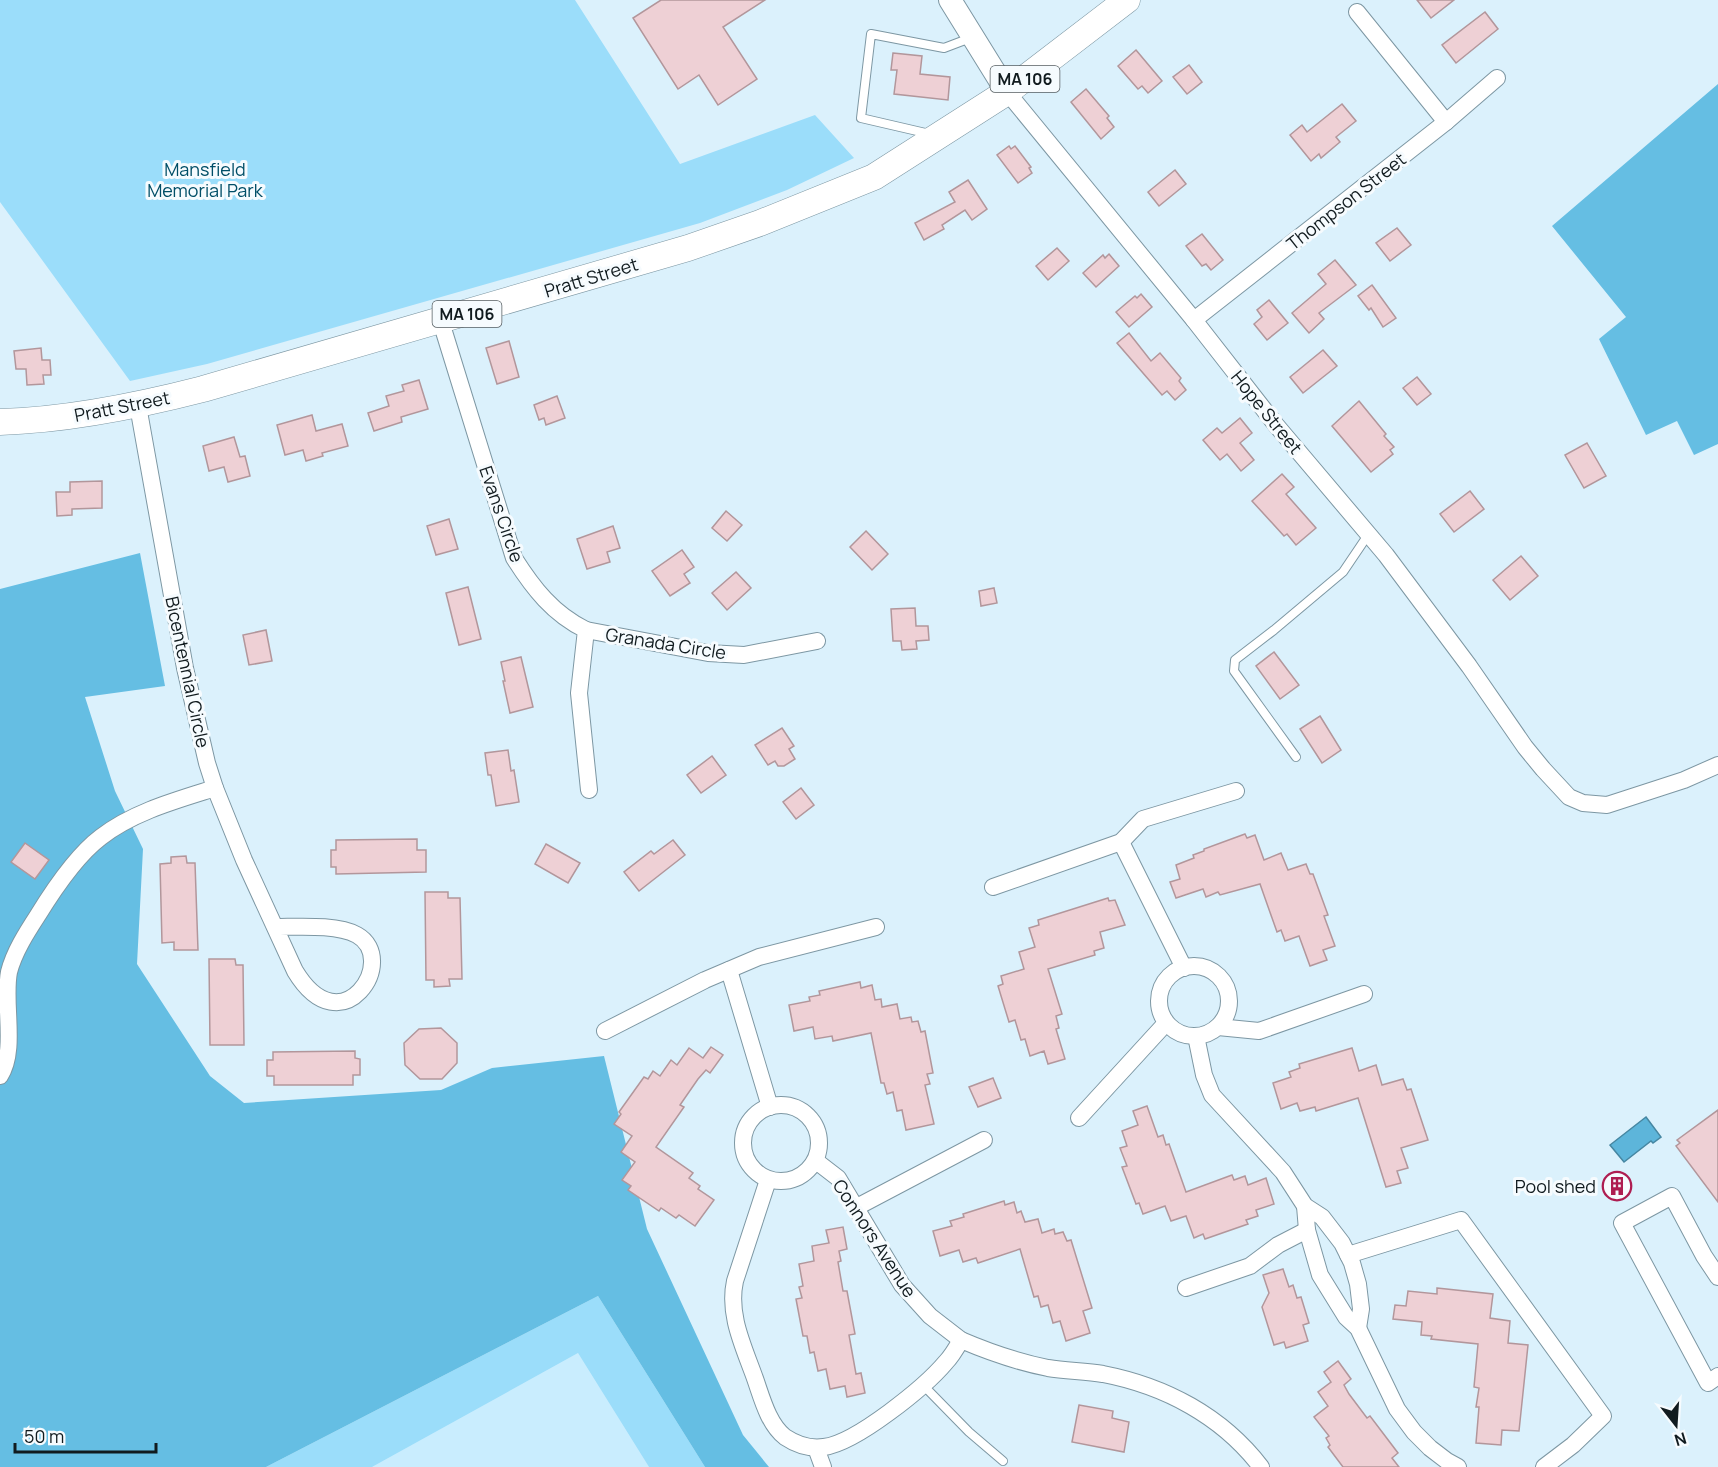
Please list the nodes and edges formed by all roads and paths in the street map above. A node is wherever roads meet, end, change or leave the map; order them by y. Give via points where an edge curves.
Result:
1 (950, 0) edge
2 (1127, 0) edge
3 (1357, 12) dead end
4 (973, 37) junction
5 (1497, 78) dead end
6 (1007, 92) junction
7 (1446, 122) junction
8 (939, 136) junction
9 (1194, 320) junction
10 (441, 322) junction
11 (138, 406) junction
12 (0, 422) edge
13 (1368, 535) junction
14 (586, 630) junction
15 (817, 641) dead end
16 (1296, 757) dead end
17 (1718, 765) edge
18 (215, 788) junction
19 (589, 790) dead end
20 (1236, 791) dead end
21 (1121, 842) junction
22 (993, 887) dead end
23 (275, 927) junction
24 (876, 927) dead end
25 (1184, 968) junction
26 (729, 970) junction
27 (5, 972) edge
28 (1364, 994) dead end
29 (1166, 1023) junction
30 (1218, 1027) junction
31 (605, 1031) dead end
32 (1196, 1036) junction
33 (0, 1076) edge
34 (770, 1107) junction
35 (1079, 1118) dead end
36 (984, 1140) dead end
37 (816, 1161) junction
38 (768, 1179) junction
39 (1305, 1206) junction
40 (855, 1208) junction
41 (1307, 1230) junction
42 (1348, 1255) junction
43 (1718, 1277) edge
44 (1186, 1288) dead end
45 (1358, 1328) junction
46 (961, 1340) junction
47 (1718, 1376) edge
48 (923, 1385) junction
49 (816, 1448) junction
50 (1003, 1461) dead end
51 (823, 1467) edge
52 (1261, 1467) edge
53 (1458, 1467) edge
54 (1544, 1467) edge

1 - 4 main road, Hope Street
2 - 6 main road, Pratt Street / MA 106
3 - 7 street
4 - 6 main road, Hope Street
4 - 8 lane via 944,48 871,34 861,118
5 - 7 street, Thompson Street
6 - 8 main road, Pratt Street / MA 106
6 - 9 street, Hope Street
7 - 9 street, Thompson Street
8 - 10 main road, Pratt Street / MA 106 via 874,177 760,223
9 - 13 street, Hope Street
10 - 11 main road, Pratt Street / MA 106
10 - 14 street, Evans Circle via 514,558 547,603 567,621
11 - 12 main road, Pratt Street / MA 106
11 - 18 street, Bicentennial Circle via 185,668
13 - 16 lane via 1343,572 1235,660 1234,671
13 - 17 street, Hope Street via 1543,770 1569,797 1607,805
14 - 15 street, Granada Circle via 708,653 744,654
14 - 19 street via 579,693
18 - 23 street, Bicentennial Circle
18 - 27 street via 148,812 100,838 43,906
20 - 21 street via 1143,819
21 - 22 street
21 - 25 street
23 - 23 street, Bicentennial Circle via 304,986 321,1000 337,1003 357,995 365,986 371,956 357,935 343,930
24 - 26 street via 759,957
25 - 29 street via 1166,981 1161,991 1159,1002
25 - 30 street via 1203,968 1225,984 1228,1012
26 - 31 street
26 - 34 street
27 - 33 street via 8,1038
28 - 30 street via 1259,1031
29 - 32 street via 1185,1035
29 - 35 street
30 - 32 street
32 - 39 street via 1212,1095 1283,1172
34 - 37 street via 795,1107 815,1124 820,1149
34 - 38 street via 752,1118 743,1137 746,1158 759,1175
36 - 40 street
37 - 38 street, Connors Avenue via 801,1177 790,1181
37 - 40 street, Connors Avenue via 838,1178
38 - 49 street via 735,1281 733,1310 770,1418 786,1437
39 - 41 street
39 - 42 street via 1332,1228
40 - 46 street, Connors Avenue via 902,1285 930,1316
41 - 44 street via 1250,1266
41 - 45 street via 1320,1275 1346,1317
42 - 45 street via 1358,1284
42 - 54 street via 1461,1220 1603,1416
43 - 47 street via 1672,1196 1622,1223 1708,1383
45 - 53 street via 1397,1409 1430,1448
46 - 48 street via 947,1362
46 - 52 street, Connors Avenue via 989,1352 1151,1387 1185,1401 1212,1418
48 - 49 street via 852,1437
48 - 50 lane
49 - 51 street

